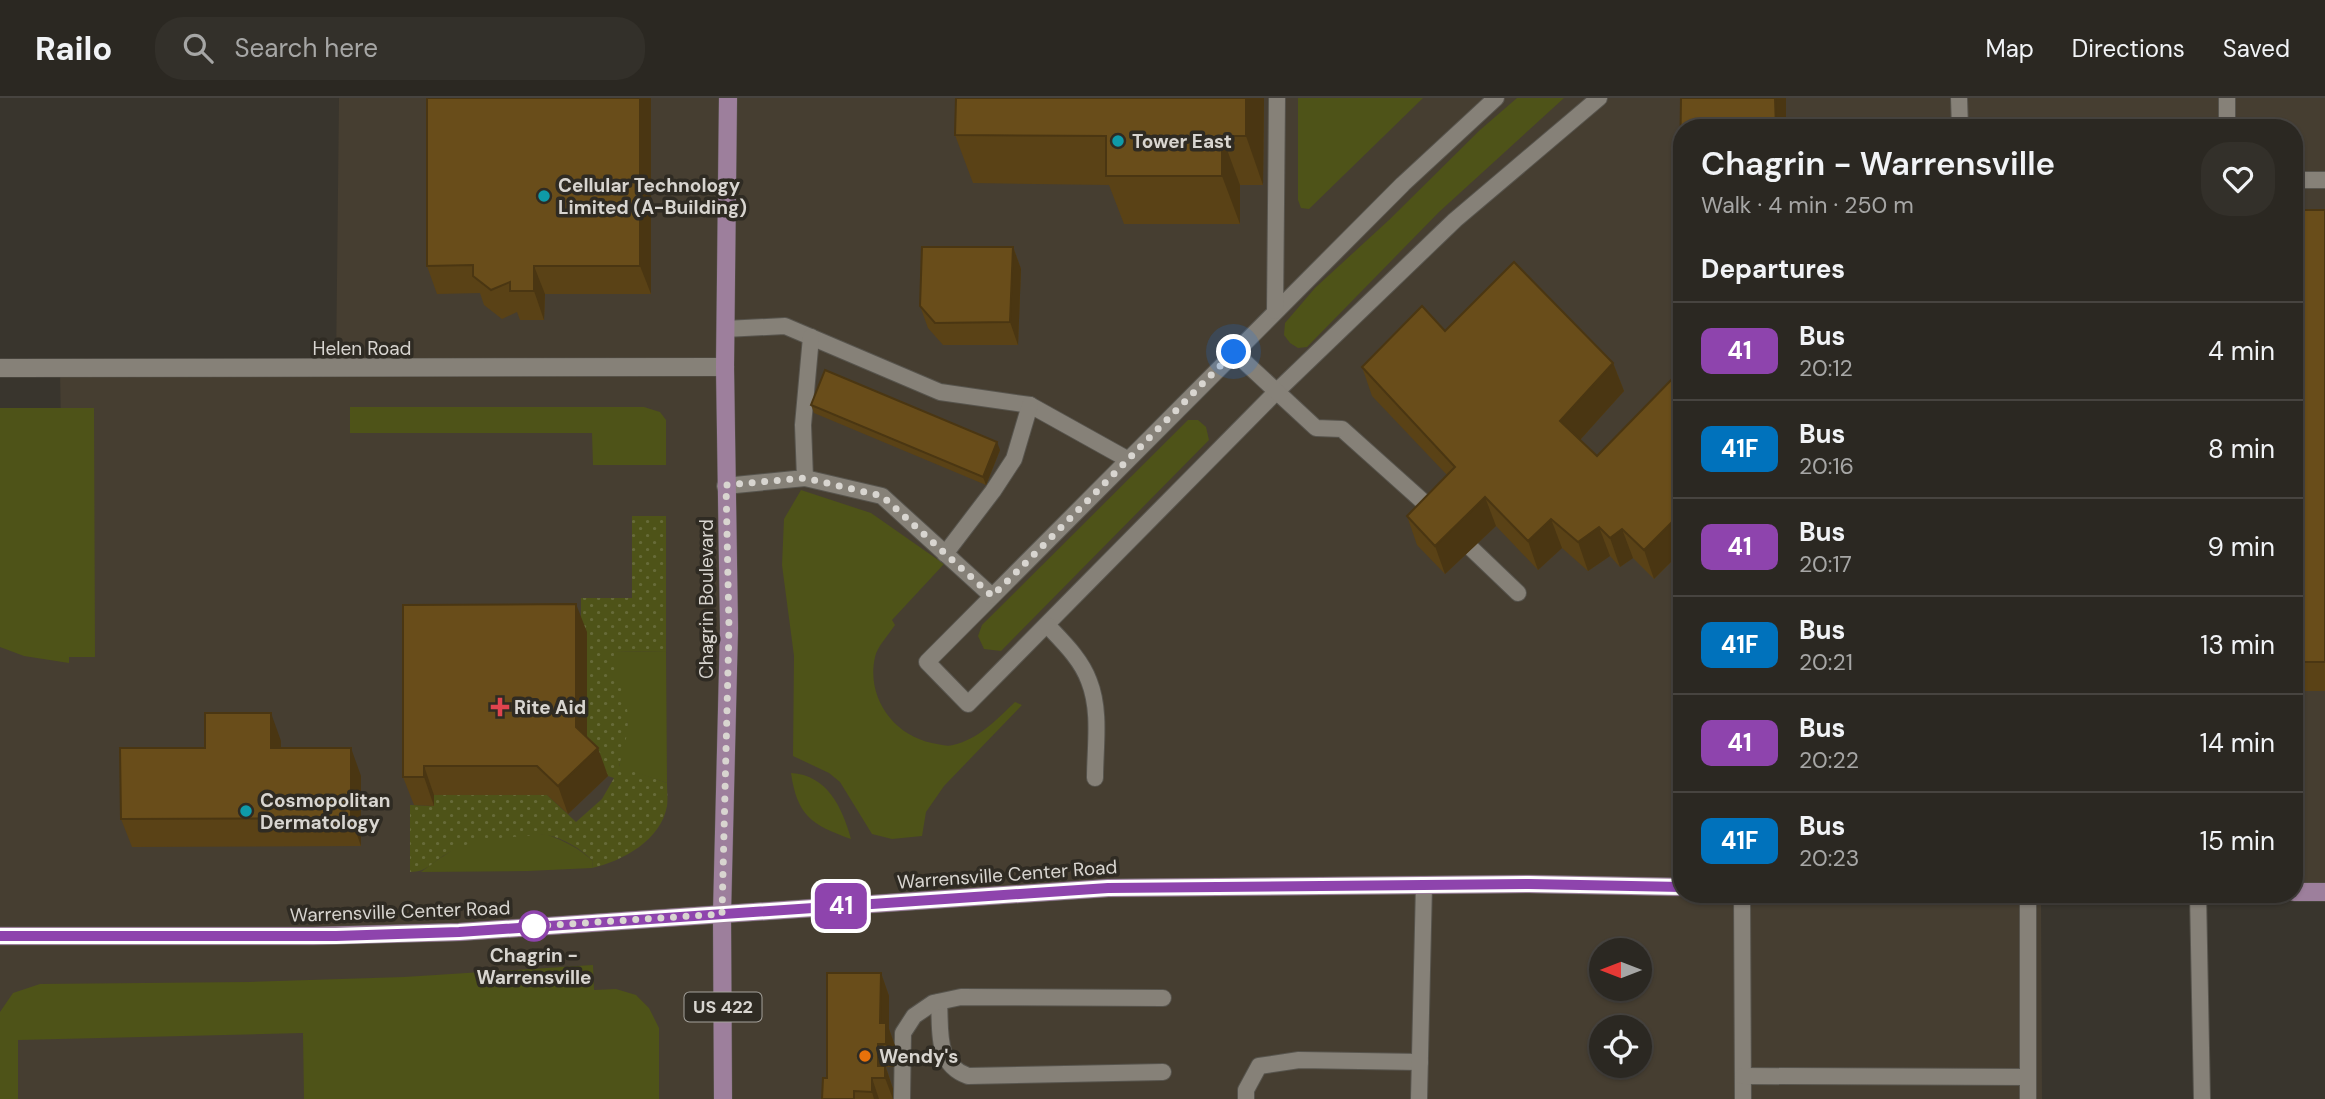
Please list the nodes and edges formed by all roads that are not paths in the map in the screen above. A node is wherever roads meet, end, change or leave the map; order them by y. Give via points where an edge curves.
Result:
1 (728, 98) edge
2 (1277, 98) edge
3 (1496, 98) edge
4 (1599, 98) edge
5 (1959, 98) edge
6 (2227, 98) edge
7 (1960, 119) edge
8 (2227, 119) edge
9 (2303, 180) edge
10 (2325, 180) edge
11 (1275, 311) junction
12 (726, 329) junction
13 (811, 337) junction
14 (1234, 352) junction
15 (725, 367) junction
16 (0, 368) edge
17 (1276, 392) junction
18 (1030, 405) junction
19 (1127, 459) junction
20 (805, 478) junction
21 (726, 485) junction
22 (1443, 519) edge
23 (1472, 549) dead end
24 (945, 554) junction
25 (1518, 593) dead end
26 (992, 596) junction
27 (1047, 625) junction
28 (1095, 778) dead end
29 (1424, 885) junction
30 (1673, 887) edge
31 (2303, 892) edge
32 (2325, 892) edge
33 (1742, 903) edge
34 (2028, 903) edge
35 (2198, 903) edge
36 (722, 914) junction
37 (0, 936) edge
38 (1163, 998) dead end
39 (939, 1002) junction
40 (1420, 1062) junction
41 (1163, 1072) dead end
42 (1743, 1076) junction
43 (2028, 1077) junction
44 (723, 1099) edge
45 (902, 1099) edge
46 (1246, 1099) edge
47 (1419, 1099) edge
48 (1743, 1099) edge
49 (2028, 1099) edge
50 (2202, 1099) edge

1 - 12 main road, Chagrin Boulevard / US 422
2 - 11 lane
3 - 11 lane
4 - 17 lane via 1455,220
5 - 7 lane
6 - 8 lane
9 - 10 lane
11 - 14 lane
12 - 13 lane via 785,326
12 - 15 main road, Chagrin Boulevard / US 422
13 - 18 lane via 940,392
13 - 20 lane via 803,425
14 - 17 lane
14 - 19 lane
15 - 16 street, Helen Road
15 - 21 main road, Chagrin Boulevard / US 422
17 - 22 lane via 1316,428 1342,429
17 - 27 lane
18 - 19 lane
18 - 24 lane via 1014,459
19 - 26 lane
20 - 21 lane
20 - 24 lane via 882,496
21 - 36 main road, Chagrin Boulevard / US 422 via 729,628
23 - 25 lane
24 - 26 lane
26 - 27 lane via 927,662 968,704
27 - 28 lane via 1089,681 1095,706
29 - 30 main road, Warrensville Center Road
29 - 36 main road, Warrensville Center Road via 1108,888
29 - 40 lane
31 - 32 main road
33 - 42 lane
34 - 43 lane
35 - 50 lane
36 - 37 main road, Warrensville Center Road via 382,935
36 - 44 main road, Chagrin Boulevard / US 422
38 - 39 lane via 961,998
39 - 41 lane via 946,1061 954,1071 968,1076
39 - 45 lane via 914,1016 903,1033
40 - 46 lane via 1299,1060 1259,1066
40 - 47 lane
42 - 43 lane
42 - 48 lane
43 - 49 lane

